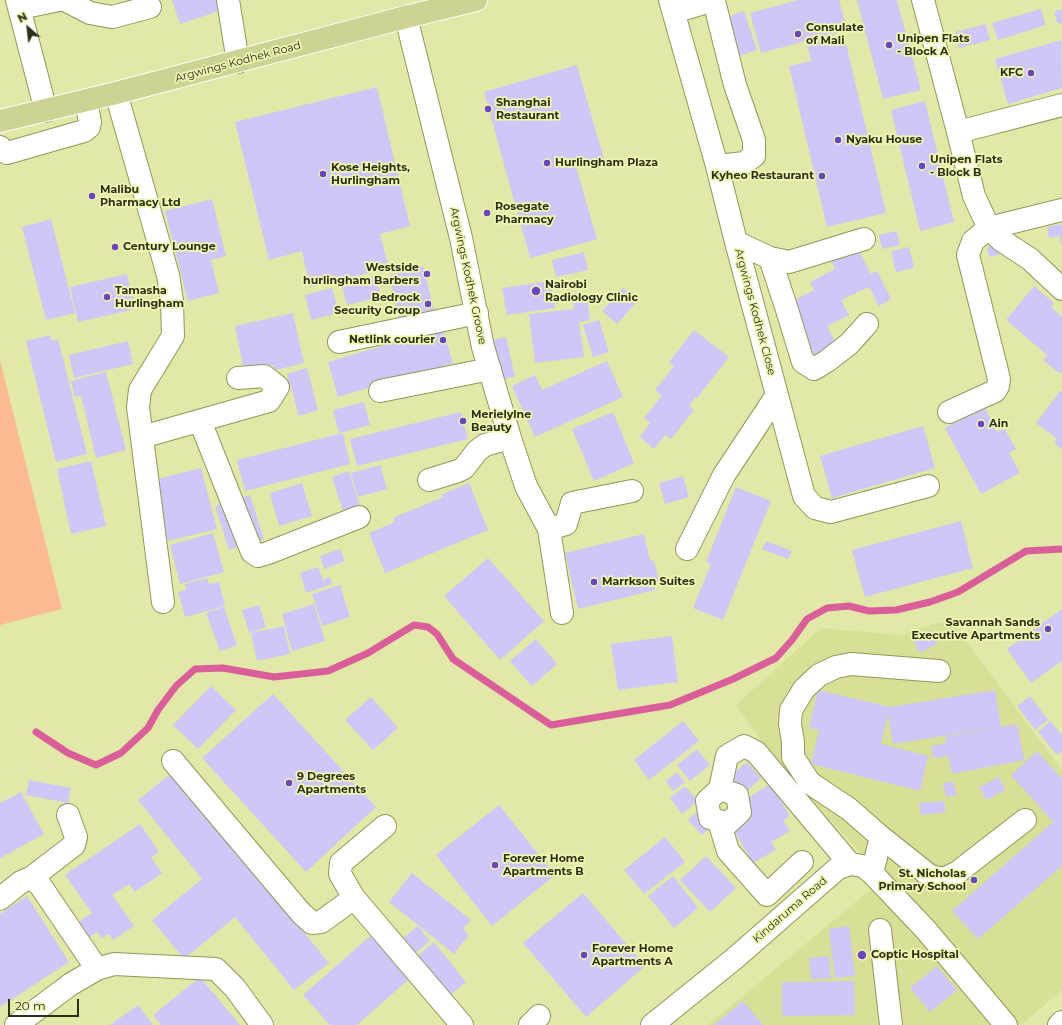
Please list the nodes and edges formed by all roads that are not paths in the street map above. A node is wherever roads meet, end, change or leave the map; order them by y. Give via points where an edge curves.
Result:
1 (59, 0) edge
2 (65, 0) edge
3 (228, 0) edge
4 (476, 0) edge
5 (714, 0) edge
6 (923, 0) edge
7 (18, 4) edge
8 (672, 6) edge
9 (150, 7) dead end
10 (406, 17) junction
11 (238, 62) junction
12 (116, 93) junction
13 (86, 101) junction
14 (1062, 105) edge
15 (46, 110) junction
16 (0, 121) edge
17 (958, 132) junction
18 (0, 147) edge
19 (717, 166) junction
20 (1062, 210) edge
21 (989, 228) junction
22 (864, 239) dead end
23 (736, 242) junction
24 (770, 258) junction
25 (1062, 289) edge
26 (477, 313) junction
27 (867, 324) dead end
28 (339, 342) dead end
29 (490, 369) junction
30 (238, 378) dead end
31 (380, 391) dead end
32 (777, 395) junction
33 (949, 412) dead end
34 (200, 421) junction
35 (142, 437) junction
36 (510, 438) junction
37 (429, 480) dead end
38 (928, 486) dead end
39 (632, 491) dead end
40 (359, 517) dead end
41 (549, 529) junction
42 (687, 549) dead end
43 (163, 602) dead end
44 (562, 613) dead end
45 (939, 671) dead end
46 (173, 761) dead end
47 (68, 815) dead end
48 (1025, 820) dead end
49 (386, 826) dead end
50 (880, 837) junction
51 (802, 862) dead end
52 (850, 864) junction
53 (872, 873) junction
54 (31, 878) junction
55 (354, 898) junction
56 (0, 899) edge
57 (880, 930) dead end
58 (97, 969) junction
59 (1062, 1022) edge
60 (16, 1025) edge
61 (262, 1025) edge
62 (462, 1025) edge
63 (652, 1025) edge
64 (891, 1025) edge
65 (1006, 1025) edge
66 (1059, 1025) edge

1 - 7 street
2 - 9 street via 90,13 112,17
3 - 11 street
4 - 10 main road, Argwings Kodhek Road
5 - 8 street
5 - 19 street via 735,85 754,140 754,156 744,163
6 - 17 street
7 - 15 street
8 - 19 street, Argwings Kodhek Close
10 - 11 main road, Argwings Kodhek Road
10 - 26 street, Argwings Kodhek Groove
11 - 12 main road, Argwings Kodhek Road
12 - 13 main road, Argwings Kodhek Road
12 - 35 street via 168,275 172,301 173,336 140,390 138,407
13 - 15 main road, Argwings Kodhek Road
13 - 18 street via 90,122 84,131 7,153
14 - 17 street
15 - 16 main road, Argwings Kodhek Road
17 - 21 street via 974,196
19 - 23 street, Argwings Kodhek Close
20 - 21 street
21 - 25 street via 1001,240 1030,259
21 - 33 street via 973,241 968,255 999,379 998,386 995,392
22 - 24 street via 788,262
23 - 24 street
23 - 32 street, Argwings Kodhek Close
24 - 27 street via 803,362 814,369 828,361
26 - 28 street
26 - 29 street, Argwings Kodhek Groove
29 - 31 street
29 - 36 street, Argwings Kodhek Groove
30 - 34 street via 264,376 278,387 269,401
32 - 38 street, Argwings Kodhek Close via 804,496 815,508 831,512
32 - 42 street via 724,475
34 - 35 street
34 - 40 street via 252,552 258,556
35 - 43 street
36 - 37 street via 485,445 464,468
36 - 41 street, Argwings Kodhek Groove via 526,486
39 - 41 street via 572,504 566,524
41 - 44 street, Argwings Kodhek Groove
45 - 50 street via 851,664 836,667 818,676 804,689 791,710 793,757 810,782 849,809
46 - 55 street via 301,913 312,922 321,922
47 - 54 street via 76,837 74,845
48 - 50 street via 958,872 944,879 930,876
49 - 55 street via 341,863 340,874
50 - 53 street
51 - 52 street via 767,895 728,851 719,821 727,824 740,812 737,795 720,789 727,756 744,746 756,752
52 - 53 street via 863,866
52 - 63 street, Kindaruma Road via 838,868 734,959
53 - 65 street via 926,930
54 - 56 street via 21,882
54 - 58 street via 40,885
55 - 62 street
57 - 64 street
58 - 60 street via 71,984
58 - 61 street via 114,964 216,969 235,988
59 - 66 street

